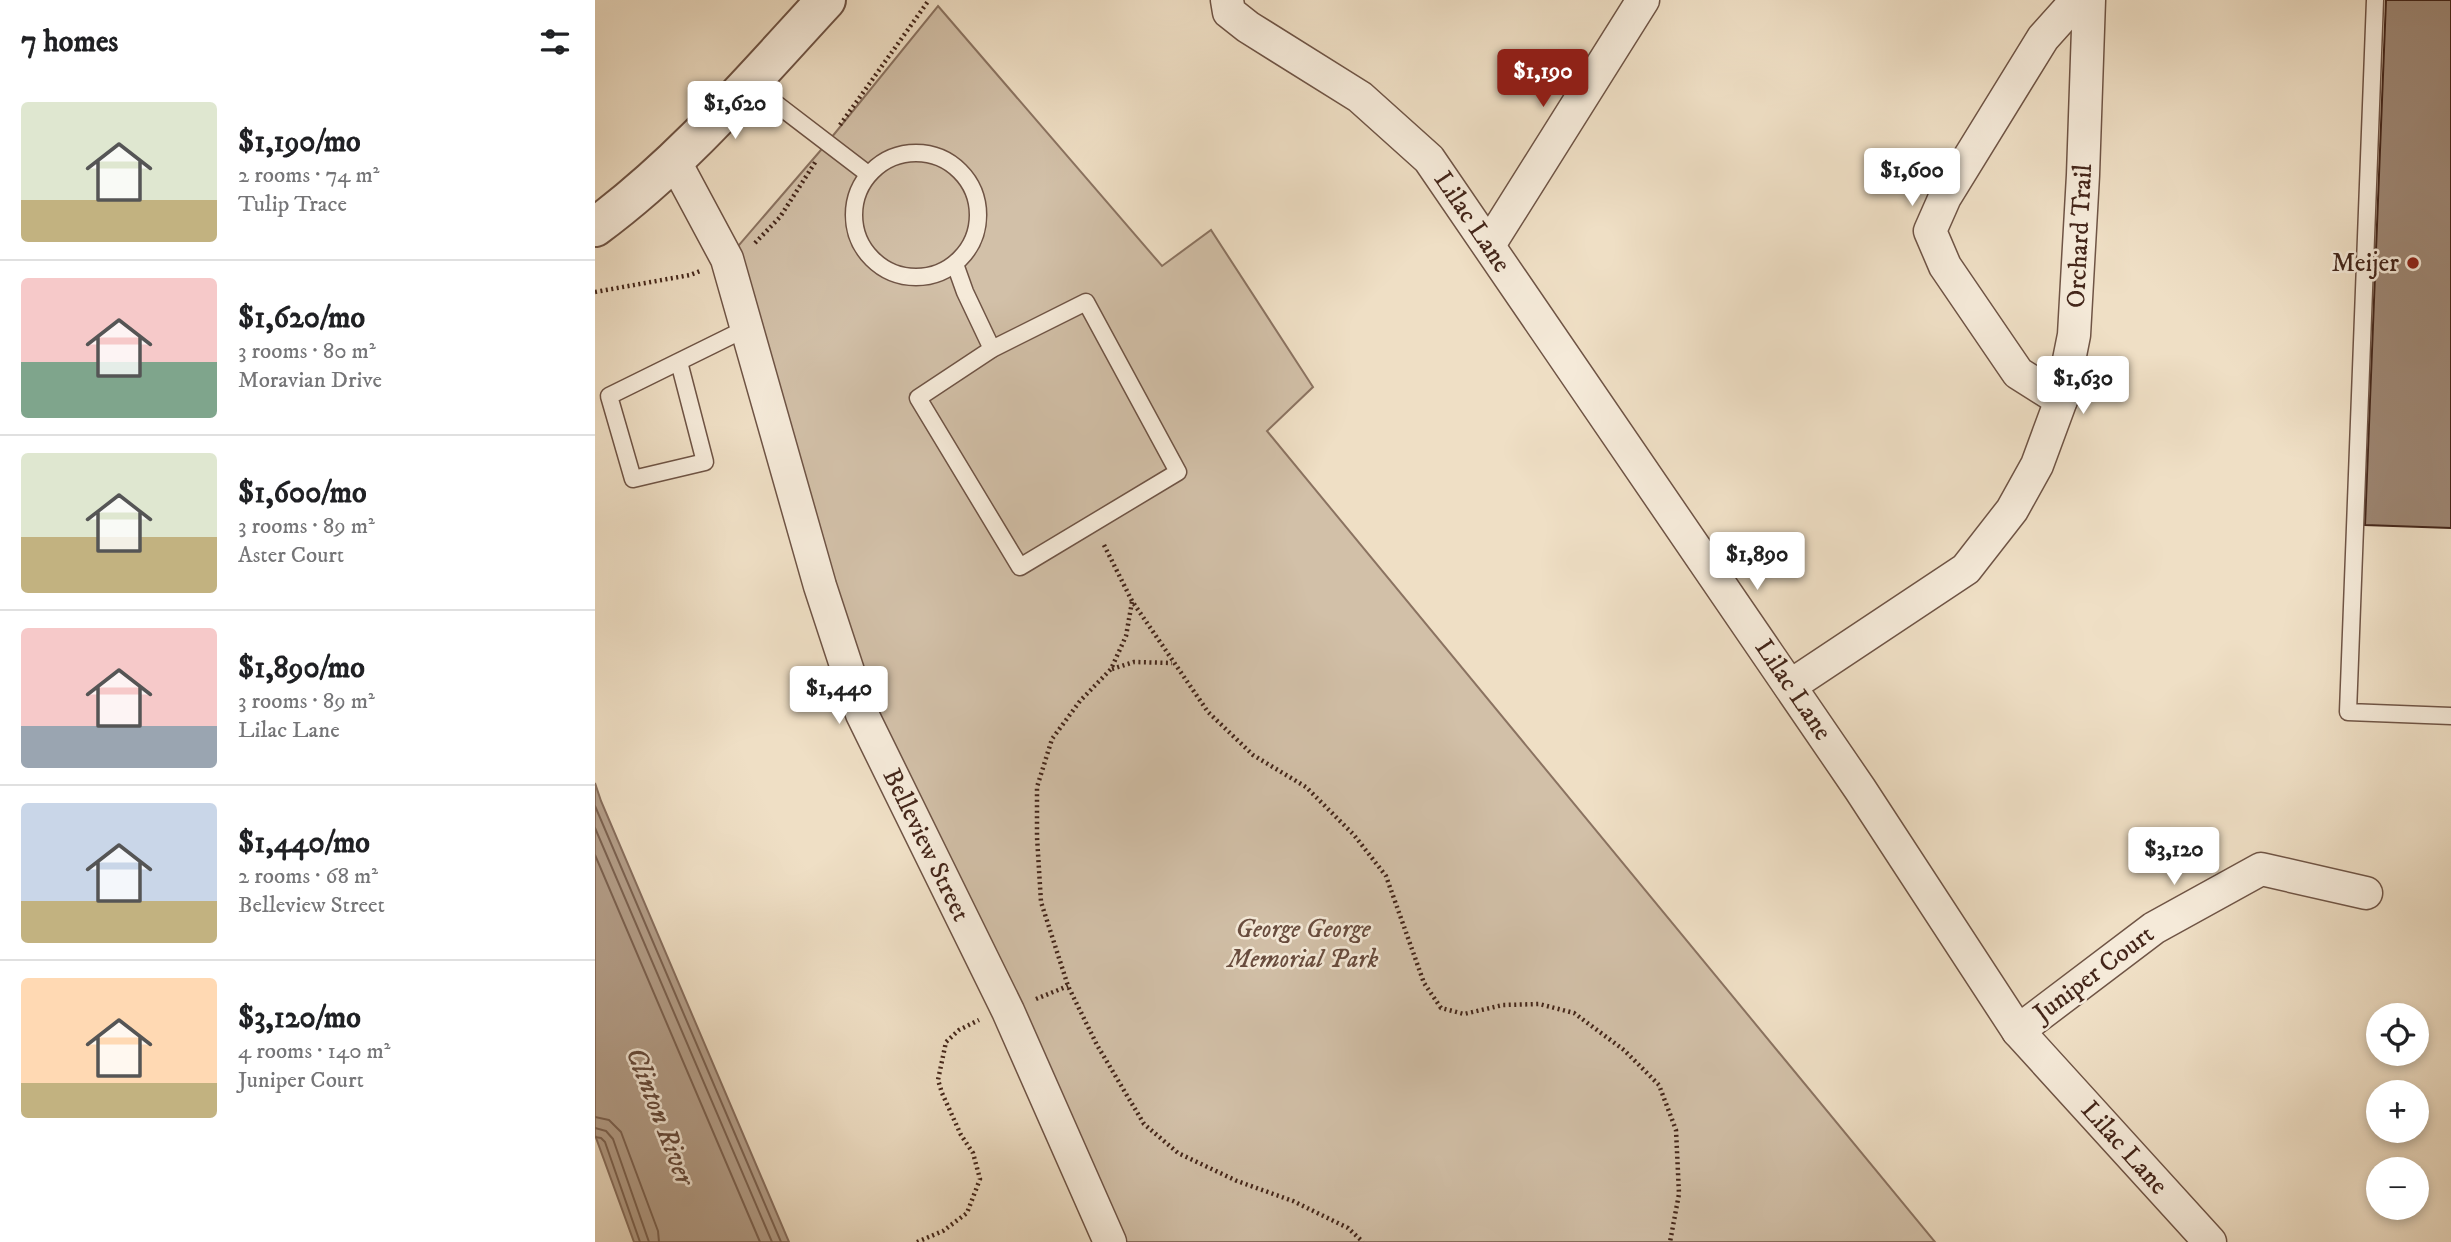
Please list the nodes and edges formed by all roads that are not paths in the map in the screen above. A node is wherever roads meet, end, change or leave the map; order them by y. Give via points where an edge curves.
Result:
1 (826, 0) edge
2 (1227, 0) edge
3 (1643, 0) edge
4 (2077, 0) edge
5 (2089, 0) edge
6 (2375, 0) edge
7 (749, 83) junction
8 (675, 162) junction
9 (868, 174) junction
10 (595, 228) edge
11 (1489, 245) junction
12 (955, 264) junction
13 (747, 328) junction
14 (992, 349) junction
15 (678, 362) junction
16 (2061, 400) junction
17 (1790, 686) junction
18 (2451, 716) edge
19 (2367, 893) dead end
20 (2018, 1031) junction
21 (1111, 1242) edge
22 (2210, 1242) edge

1 - 7 street
2 - 11 street, Lilac Lane via 1229,12 1248,27 1360,97 1429,159
3 - 11 street
4 - 16 street via 2043,38 1945,197 1930,231 1945,266 2018,373
5 - 16 street, Orchard Trail via 2074,335
6 - 18 lane via 2348,712
7 - 8 street
7 - 9 lane
8 - 10 street
8 - 13 street, Belleview Street via 727,259
9 - 12 lane via 857,191 855,232 878,265 916,278
9 - 12 lane via 904,153 945,159 961,172 973,189 978,219 969,248
11 - 17 street, Lilac Lane
12 - 14 lane
13 - 15 lane
13 - 21 street, Belleview Street via 820,586 862,714 1007,1011
14 - 14 lane via 1086,302 1178,472 1020,567 918,398
15 - 15 lane via 609,396 633,480 705,462
16 - 17 street, Orchard Trail via 2038,466 2012,510 1966,569
17 - 20 street, Lilac Lane
19 - 20 street, Juniper Court via 2261,869 2154,928
20 - 22 street, Lilac Lane

